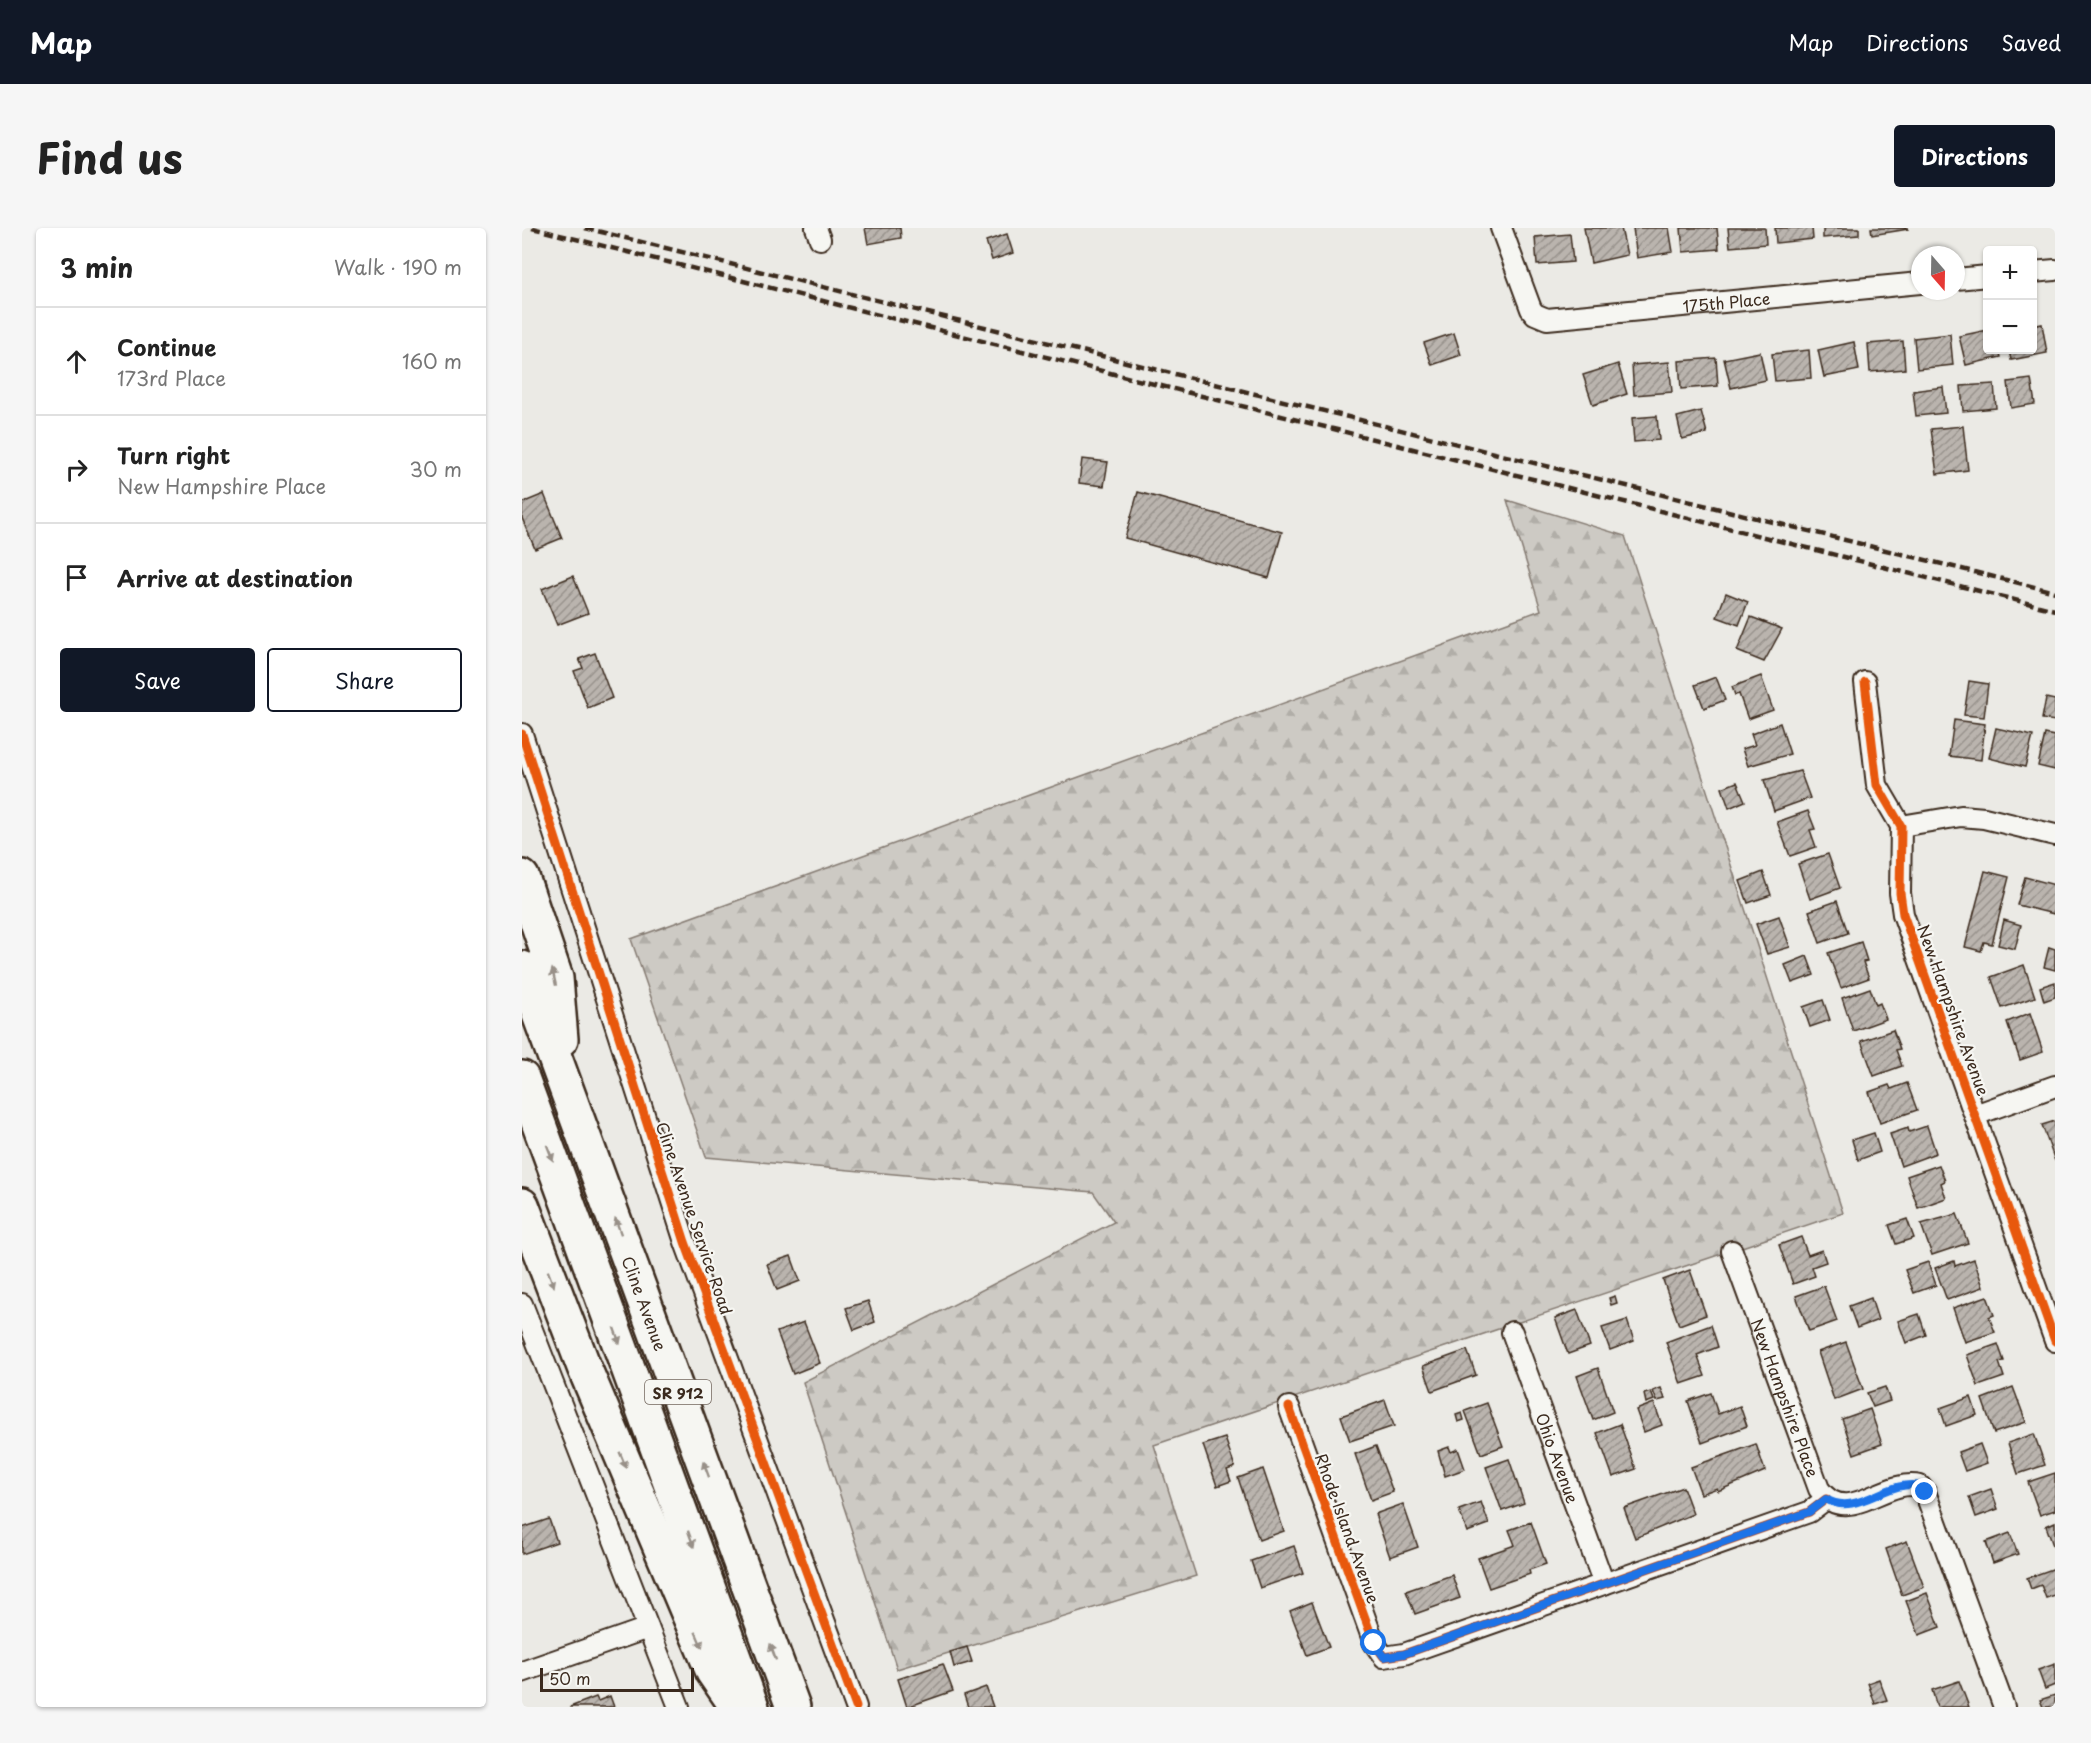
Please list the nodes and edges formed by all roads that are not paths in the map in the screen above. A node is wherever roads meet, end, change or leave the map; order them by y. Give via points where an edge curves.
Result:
1 (1501, 228) edge
2 (2055, 270) edge
3 (2037, 272) edge
4 (1983, 276) edge
5 (1965, 278) edge
6 (1911, 284) edge
7 (1865, 682) dead end
8 (522, 734) edge
9 (1901, 826) junction
10 (2055, 835) edge
11 (522, 877) edge
12 (522, 968) edge
13 (564, 1077) junction
14 (522, 1078) edge
15 (2055, 1086) edge
16 (1975, 1115) junction
17 (522, 1205) edge
18 (1732, 1251) dead end
19 (522, 1304) edge
20 (1512, 1332) dead end
21 (2055, 1341) edge
22 (1289, 1407) dead end
23 (1826, 1499) junction
24 (1604, 1584) junction
25 (648, 1628) junction
26 (522, 1672) edge
27 (679, 1707) edge
28 (737, 1707) edge
29 (752, 1707) edge
30 (793, 1707) edge
31 (856, 1707) edge
32 (2004, 1707) edge

1 - 6 street, 175th Place via 1535,314 1547,319
2 - 3 street
4 - 5 street
7 - 9 street via 1877,785
8 - 31 street, Cline Avenue Service Road via 685,1242
9 - 10 street via 1962,816
9 - 16 street, New Hampshire Avenue via 1903,914
13 -> 11 highway via 556,978
12 - 13 highway, Cline Avenue / SR 912
30 -> 13 highway, Cline Avenue / SR 912
14 -> 29 highway, SR 912
15 - 16 street
16 - 21 street, New Hampshire Avenue
17 -> 28 highway via 584,1367 713,1672
18 - 23 street, New Hampshire Place
19 - 25 street
20 - 24 street, Ohio Avenue
22 - 24 street, Rhode Island Avenue via 1374,1643 1384,1657 1404,1654
23 - 24 street via 1809,1512
23 - 32 street, New Hampshire Place via 1843,1505 1898,1487 1920,1486 1929,1501
25 - 26 street
25 - 27 street

